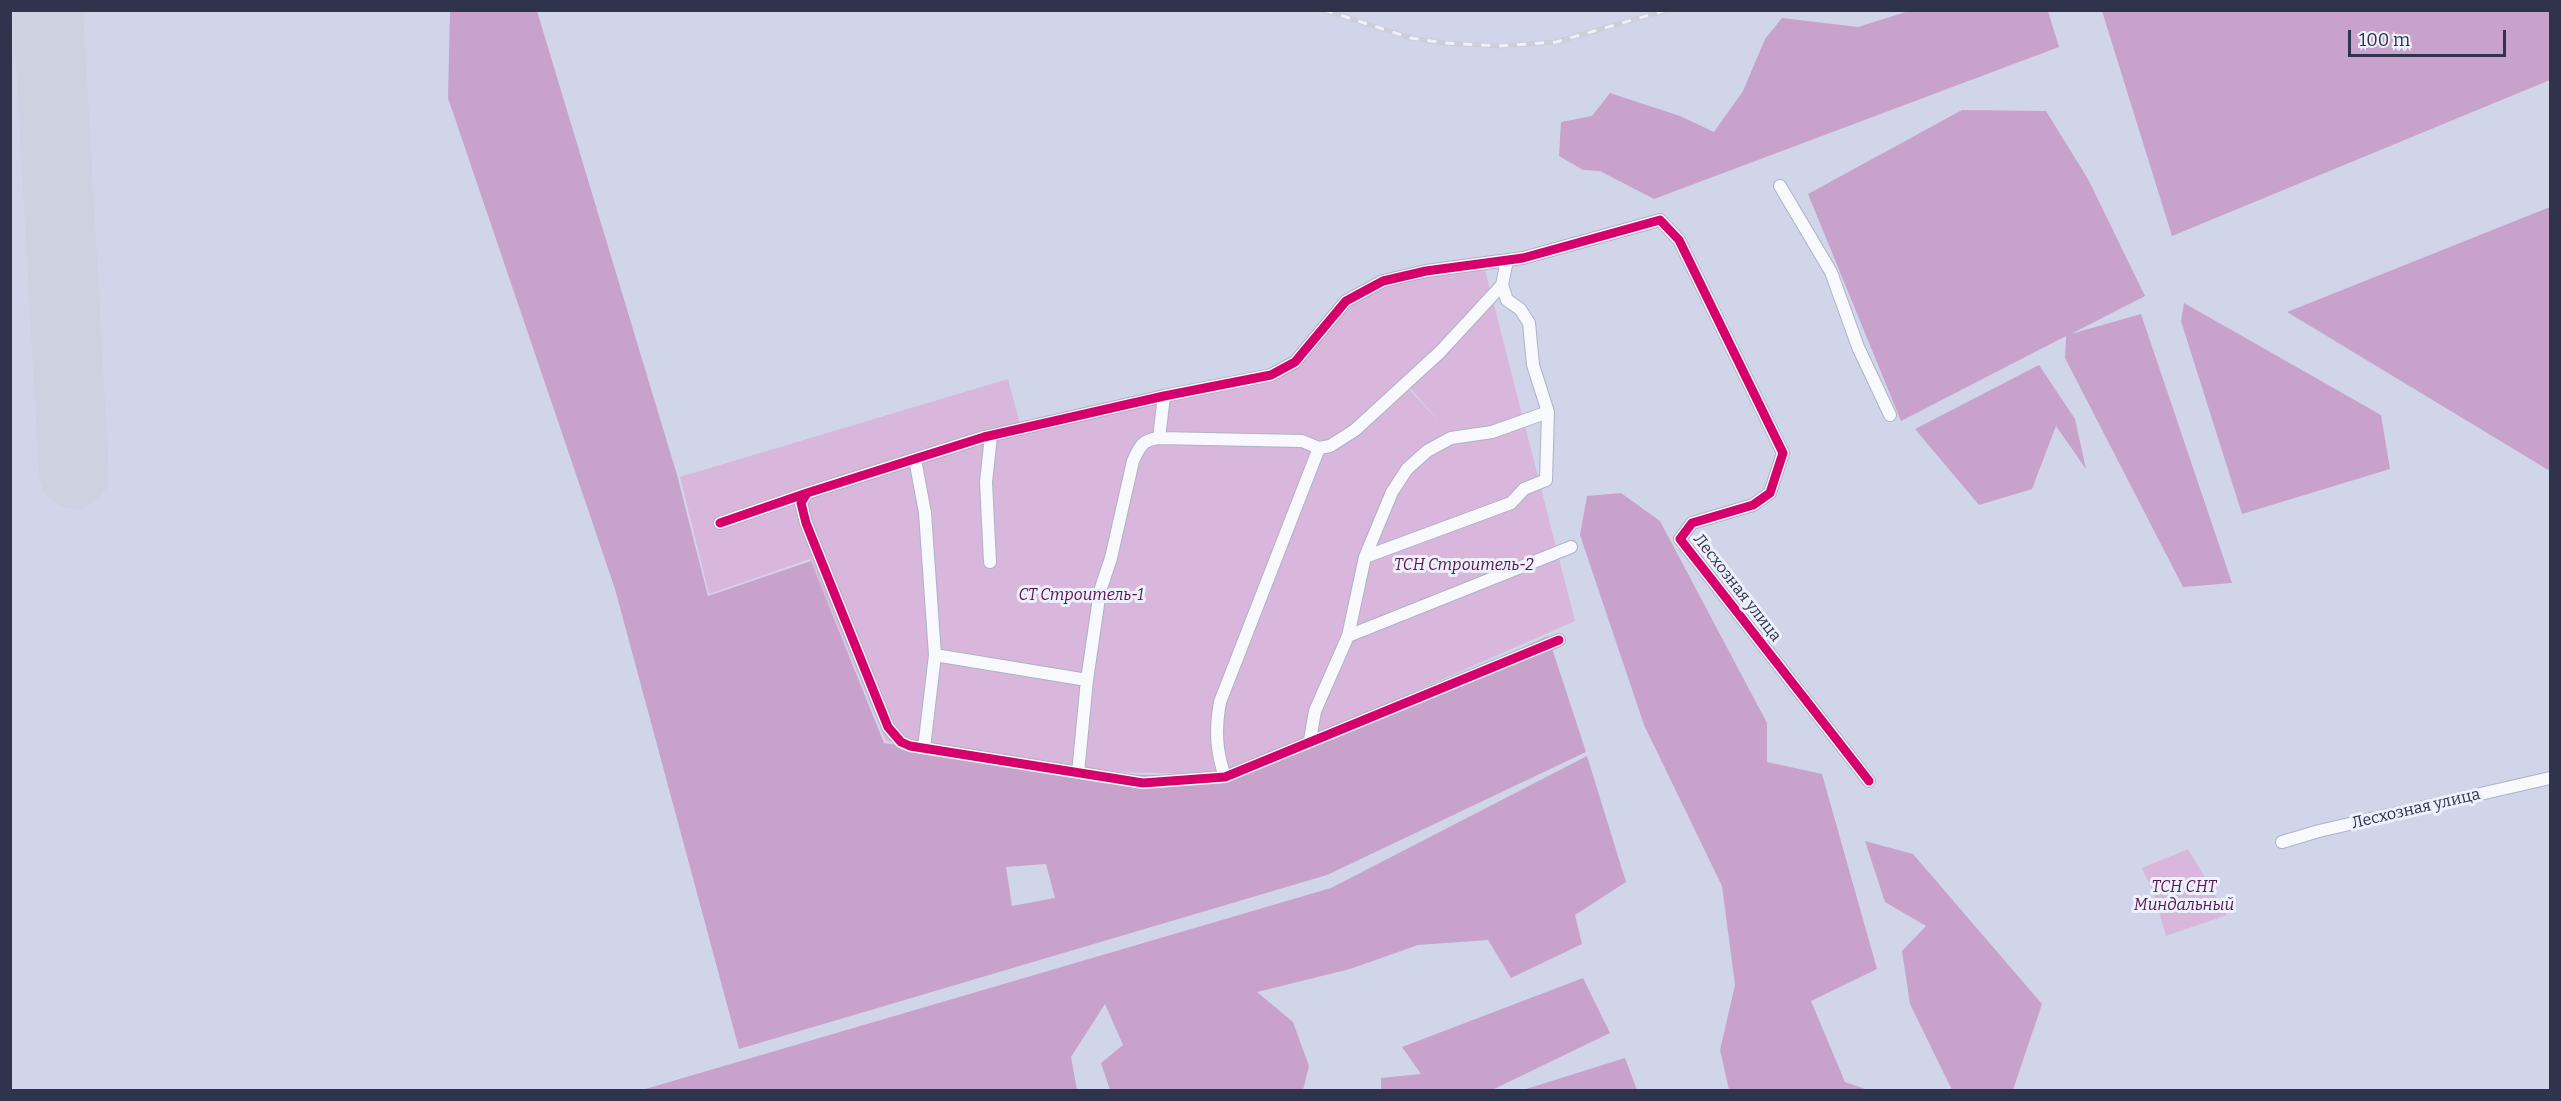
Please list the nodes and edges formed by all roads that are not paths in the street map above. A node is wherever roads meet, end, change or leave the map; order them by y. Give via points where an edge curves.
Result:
1 (1780, 186) dead end
2 (1507, 260) junction
3 (1502, 285) junction
4 (1164, 396) junction
5 (1548, 412) junction
6 (1890, 415) dead end
7 (991, 436) junction
8 (1159, 438) junction
9 (1319, 448) junction
10 (915, 459) junction
11 (807, 493) junction
12 (720, 523) dead end
13 (1571, 548) dead end
14 (1365, 557) junction
15 (990, 562) dead end
16 (1348, 636) junction
17 (1558, 640) dead end
18 (935, 656) junction
19 (1087, 680) junction
20 (1310, 740) junction
21 (924, 748) junction
22 (1078, 773) junction
23 (1225, 777) junction
24 (2550, 778) edge
25 (1869, 781) dead end
26 (2282, 843) dead end

1 - 6 street via 1831,272 1858,347
2 - 3 street
2 - 4 street via 1426,270 1383,281 1346,301 1295,362 1282,370
2 - 25 street, Лесхозная улица via 1660,220 1679,240 1783,453 1770,493 1753,505 1692,523 1680,539
3 - 5 street via 1507,300 1520,309 1528,323 1533,365
3 - 9 street via 1440,352 1355,430 1330,446
4 - 7 street
4 - 8 street
5 - 14 street via 1492,432 1451,438 1427,451 1407,469 1392,492
5 - 14 street via 1546,480 1524,489 1510,503
7 - 10 street
7 - 15 street via 986,482
8 - 9 street via 1302,441
8 - 19 street via 1146,440 1133,461 1100,591
9 - 23 street via 1220,702 1217,753
10 - 11 street
10 - 18 street via 925,513
11 - 12 street
11 - 21 street via 801,503 806,523 888,727 901,742
13 - 16 street
14 - 16 street
16 - 20 street via 1315,711
17 - 20 street
18 - 19 street
18 - 21 street
19 - 22 street
20 - 23 street
21 - 22 street
22 - 23 street via 1143,783
24 - 26 street, Лесхозная улица

